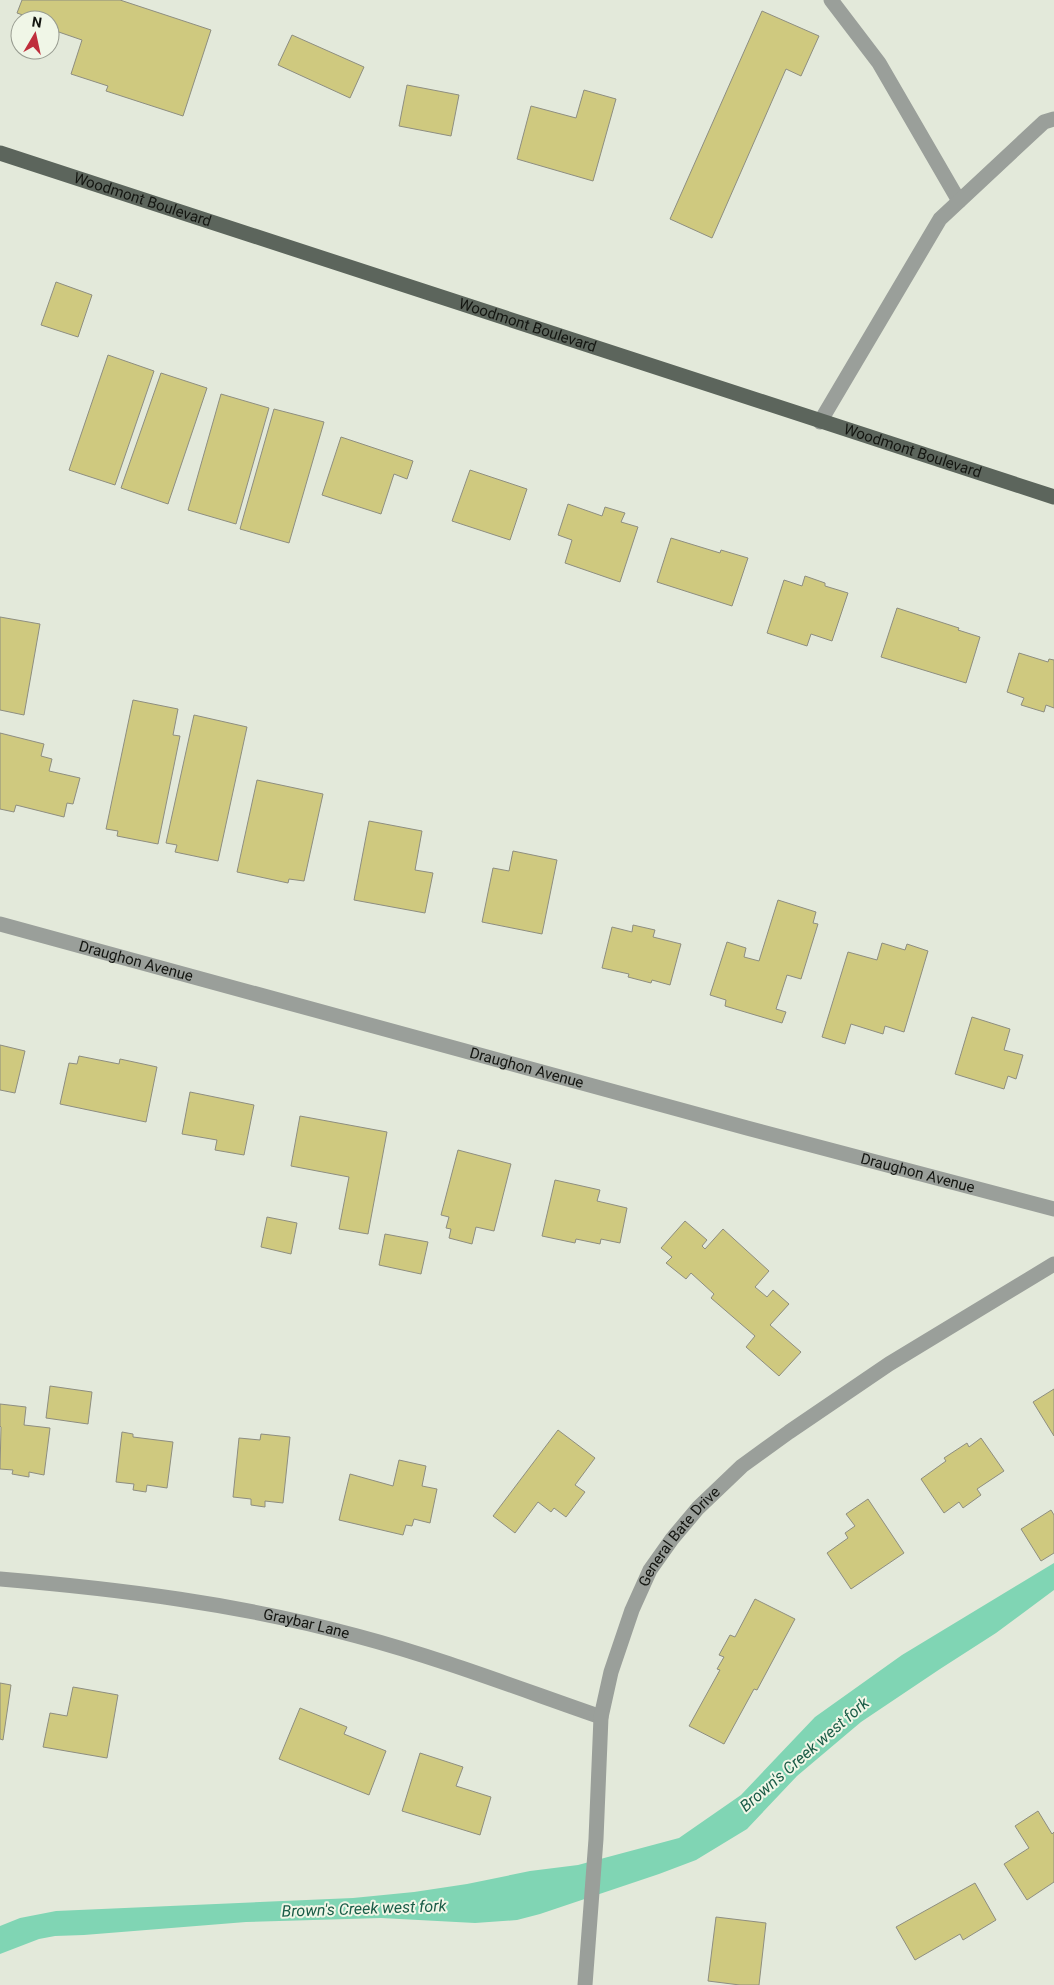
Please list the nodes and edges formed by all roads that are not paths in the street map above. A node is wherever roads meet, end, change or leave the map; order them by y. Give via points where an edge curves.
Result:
1 (831, 0) edge
2 (1054, 119) edge
3 (0, 153) edge
4 (959, 202) junction
5 (820, 422) junction
6 (1054, 497) edge
7 (0, 924) edge
8 (1054, 1209) edge
9 (1054, 1264) edge
10 (0, 1578) edge
11 (601, 1717) junction
12 (585, 1985) edge

1 - 4 street via 879,63
2 - 4 street via 1044,122
3 - 5 main road, Woodmont Boulevard
4 - 5 street via 940,219
5 - 6 main road, Woodmont Boulevard
7 - 8 street, Draughon Avenue
9 - 11 street, General Bate Drive via 889,1364 788,1432 742,1466 698,1508 650,1570 632,1610 611,1672
10 - 11 street, Graybar Lane via 158,1597 261,1614 356,1635 427,1656
11 - 12 street, General Bate Drive

